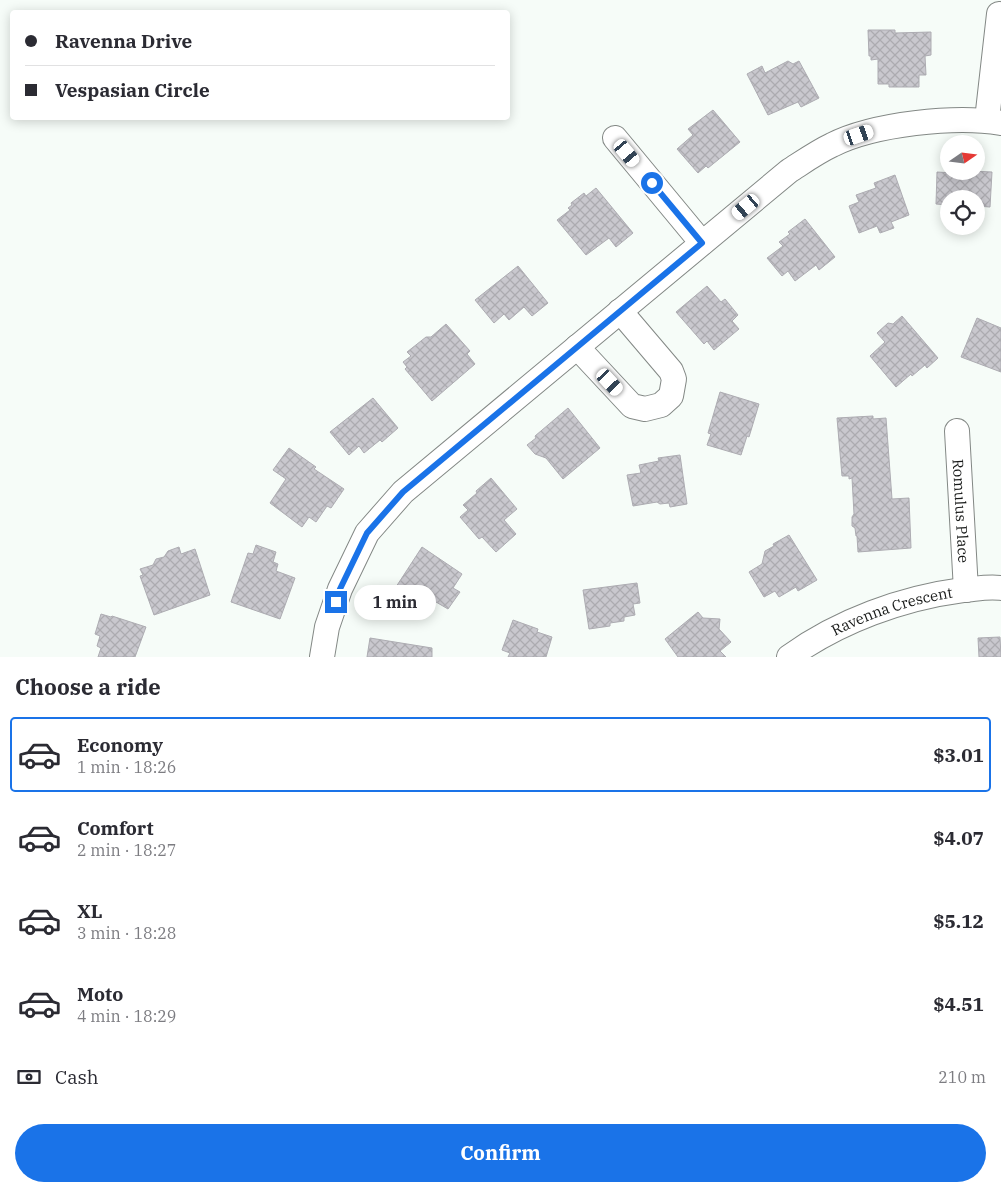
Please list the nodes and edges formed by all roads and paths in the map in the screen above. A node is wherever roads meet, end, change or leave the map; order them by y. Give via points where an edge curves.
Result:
1 (999, 14) dead end
2 (994, 122) edge
3 (615, 138) dead end
4 (702, 243) junction
5 (620, 311) junction
6 (577, 347) junction
7 (957, 431) dead end
8 (1001, 588) edge
9 (966, 590) junction
10 (322, 657) edge
11 (789, 657) edge

1 - 2 street
2 - 4 street via 929,122 873,131 833,144 789,171
3 - 4 street
4 - 5 street
5 - 6 street
5 - 6 street via 671,371 674,379 671,396 661,404 645,409 632,406
6 - 10 street via 403,492 367,533 340,589 327,627
7 - 9 street, Romulus Place
8 - 9 street, Ravenna Crescent
9 - 11 street, Ravenna Crescent via 941,593 854,620

